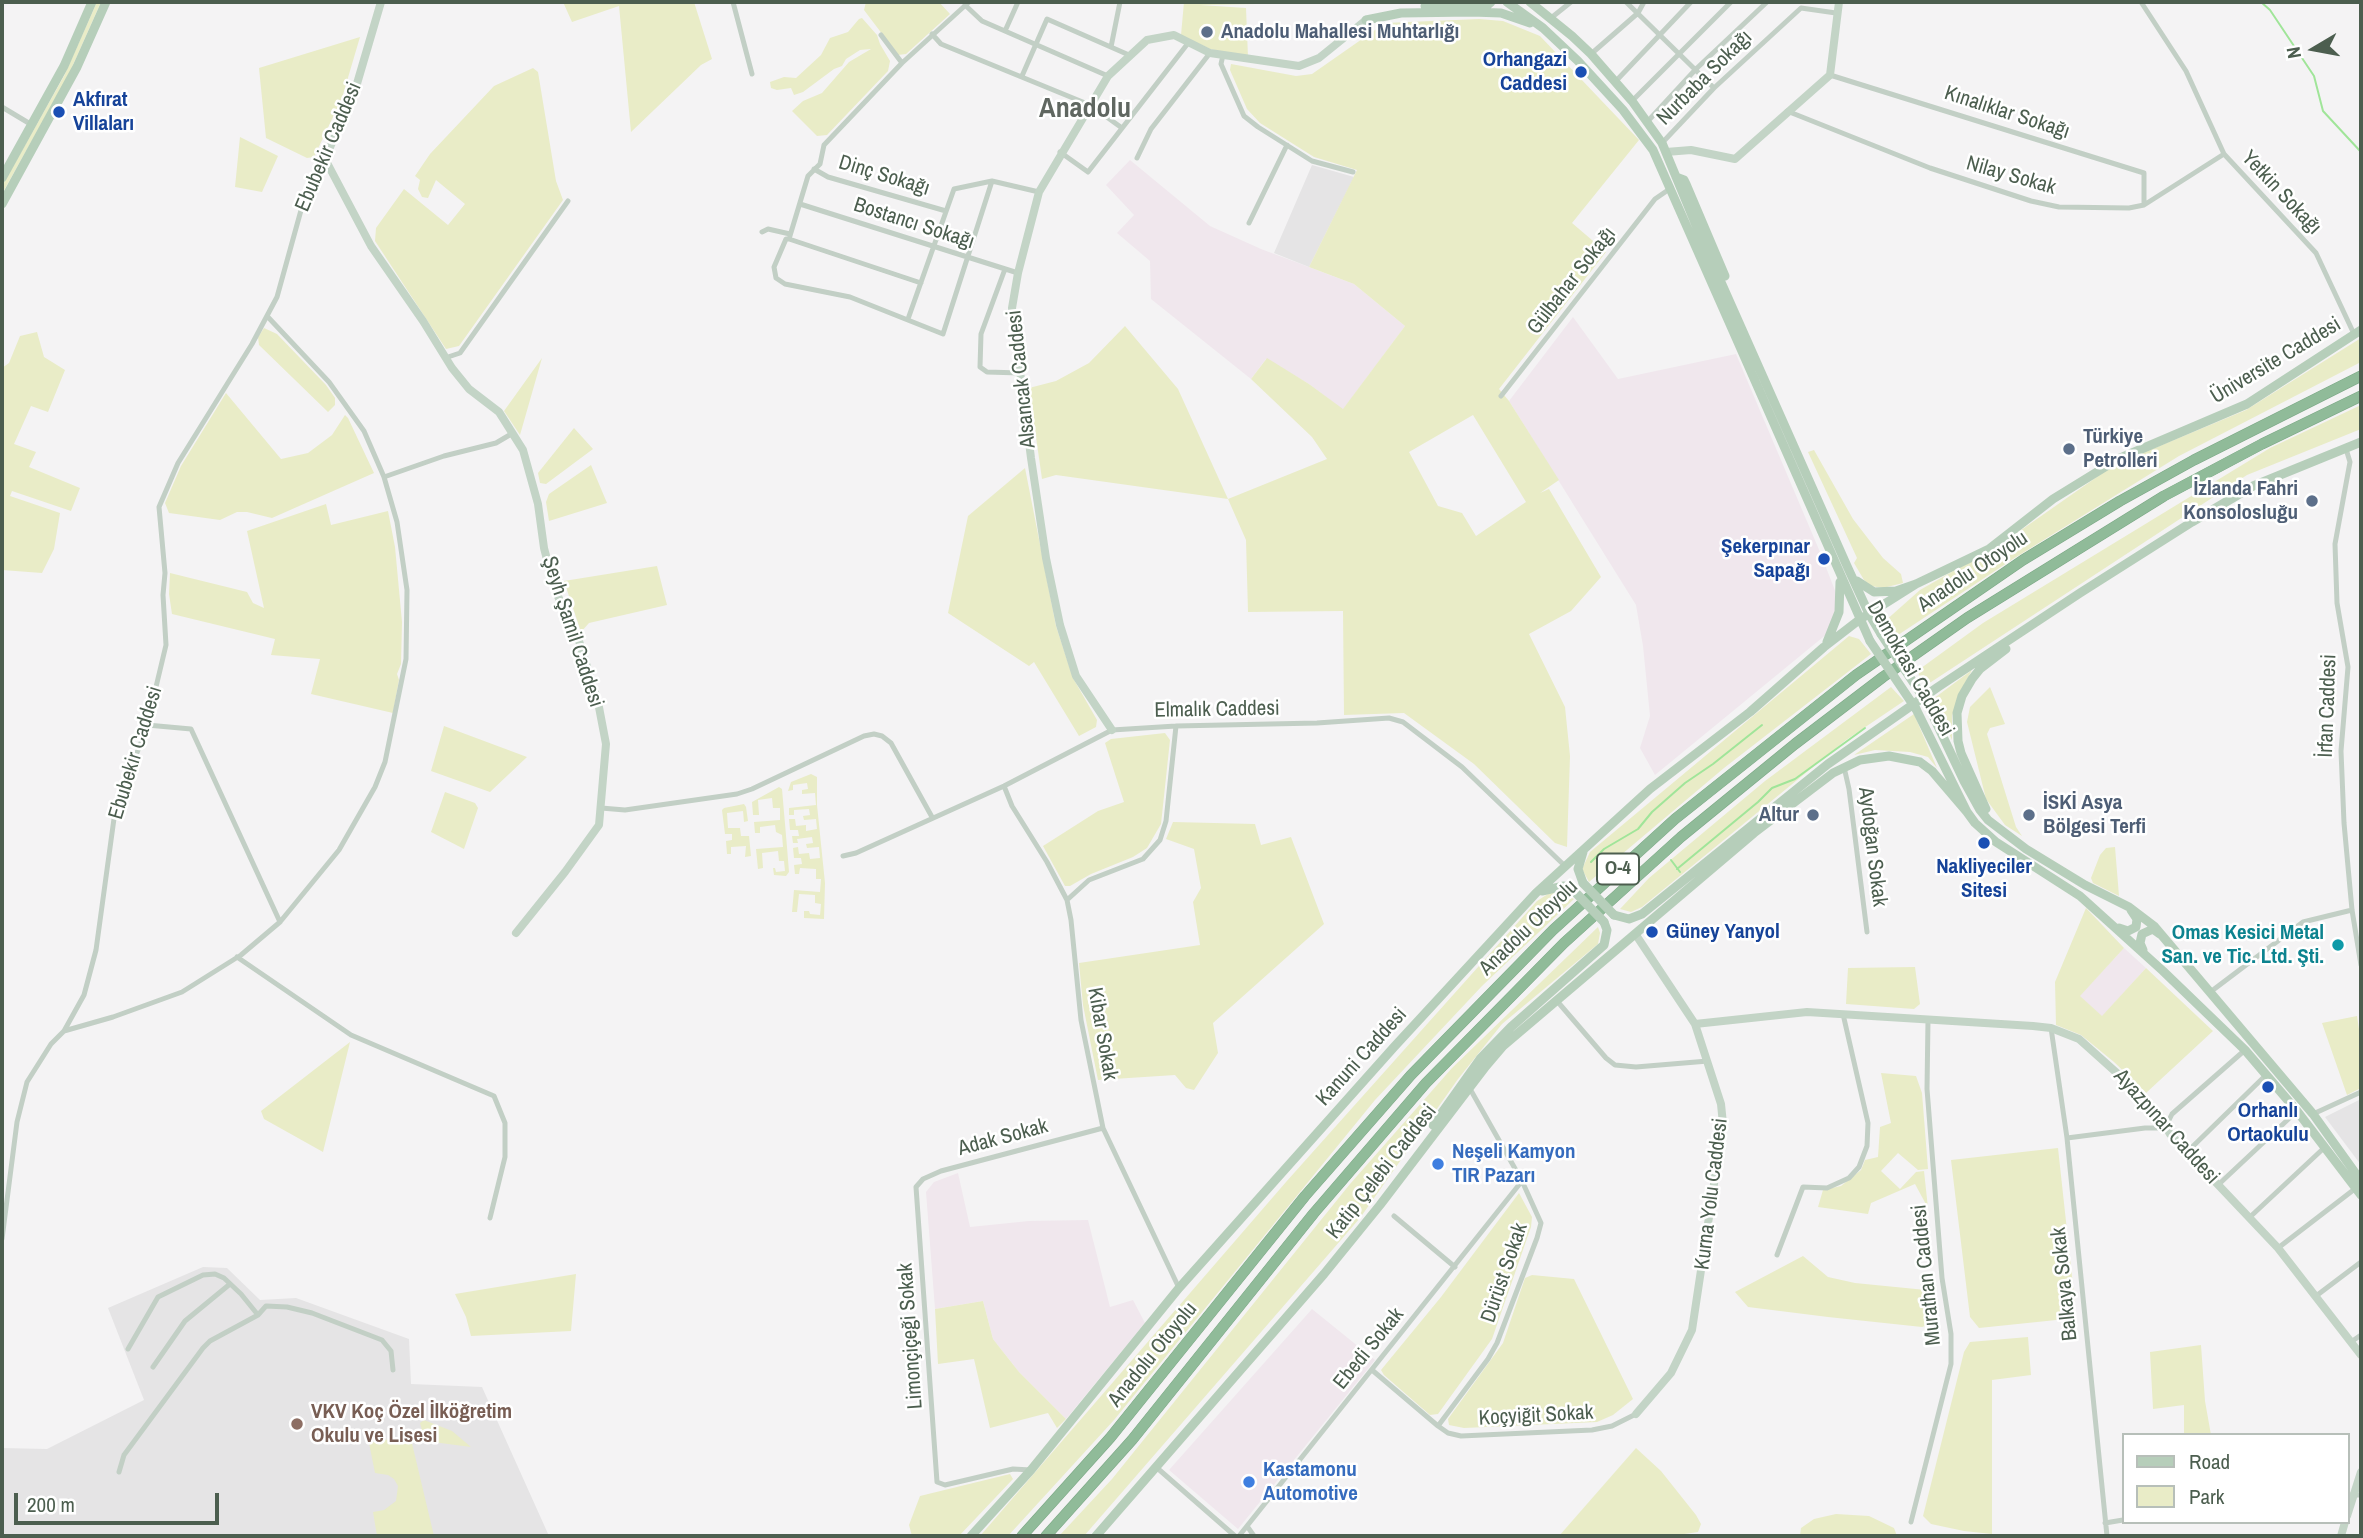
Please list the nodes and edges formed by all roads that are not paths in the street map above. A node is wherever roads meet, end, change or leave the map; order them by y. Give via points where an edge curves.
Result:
1 (92, 2) edge
2 (106, 2) edge
3 (382, 2) edge
4 (733, 2) edge
5 (1018, 2) edge
6 (1120, 2) edge
7 (1479, 2) edge
8 (1491, 2) edge
9 (1507, 2) edge
10 (1530, 2) edge
11 (1571, 2) edge
12 (1626, 2) edge
13 (1644, 2) edge
14 (1691, 2) edge
15 (1731, 2) edge
16 (1767, 2) edge
17 (1839, 2) edge
18 (2141, 2) edge
19 (967, 4) edge
20 (1472, 12) junction
21 (1638, 13) junction
22 (1836, 13) junction
23 (1551, 18) junction
24 (1366, 20) junction
25 (1544, 28) junction
26 (1005, 31) junction
27 (932, 34) junction
28 (1660, 34) junction
29 (881, 35) dead end
30 (1189, 43) junction
31 (1036, 44) junction
32 (1111, 47) junction
33 (1210, 53) junction
34 (1680, 53) junction
35 (1591, 54) junction
36 (1129, 55) junction
37 (1223, 55) junction
38 (902, 63) junction
39 (1696, 69) junction
40 (752, 74) dead end
41 (1830, 75) junction
42 (1022, 76) junction
43 (1108, 76) junction
44 (1615, 82) junction
45 (1714, 88) junction
46 (1632, 101) junction
47 (1090, 105) junction
48 (2, 107) edge
49 (1787, 111) junction
50 (1648, 121) junction
51 (32, 125) junction
52 (1122, 128) junction
53 (1287, 145) junction
54 (1664, 147) junction
55 (1060, 152) junction
56 (2224, 154) junction
57 (1137, 158) dead end
58 (325, 159) junction
59 (814, 169) junction
60 (1353, 172) dead end
61 (1676, 177) junction
62 (2, 178) edge
63 (992, 181) junction
64 (1671, 188) junction
65 (1039, 192) junction
66 (568, 201) dead end
67 (2, 204) edge
68 (800, 204) junction
69 (2144, 205) junction
70 (946, 211) junction
71 (1249, 223) dead end
72 (761, 232) dead end
73 (789, 237) junction
74 (933, 247) junction
75 (968, 258) junction
76 (1005, 270) junction
77 (1018, 274) junction
78 (921, 283) junction
79 (267, 316) junction
80 (908, 319) junction
81 (2358, 332) edge
82 (445, 358) junction
83 (1020, 373) junction
84 (2361, 376) edge
85 (1501, 396) dead end
86 (2361, 396) edge
87 (513, 433) junction
88 (2361, 443) edge
89 (2346, 449) junction
90 (384, 477) junction
91 (1847, 566) junction
92 (1840, 575) junction
93 (1916, 584) junction
94 (2080, 593) junction
95 (1869, 614) junction
96 (1859, 620) junction
97 (1824, 647) junction
98 (147, 725) junction
99 (1177, 726) junction
100 (1112, 730) junction
101 (1844, 767) junction
102 (1004, 786) junction
103 (601, 808) junction
104 (1771, 810) junction
105 (1967, 812) junction
106 (932, 817) junction
107 (1999, 830) junction
108 (1588, 845) junction
109 (843, 856) dead end
110 (1724, 858) junction
111 (1565, 866) junction
112 (1536, 893) junction
113 (1067, 900) junction
114 (2117, 901) junction
115 (2352, 910) junction
116 (2106, 919) junction
117 (279, 922) junction
118 (1867, 932) dead end
119 (516, 933) dead end
120 (1636, 935) junction
121 (2172, 944) junction
122 (237, 957) junction
123 (2150, 959) junction
124 (2361, 965) edge
125 (2209, 993) junction
126 (1558, 1001) junction
127 (1843, 1014) junction
128 (1928, 1020) junction
129 (1695, 1024) junction
130 (2051, 1028) junction
131 (64, 1031) junction
132 (2245, 1051) junction
133 (1708, 1060) junction
134 (2266, 1074) junction
135 (1469, 1087) junction
136 (2361, 1092) edge
137 (2297, 1111) junction
138 (2312, 1114) junction
139 (1102, 1128) junction
140 (2165, 1128) junction
141 (2067, 1138) junction
142 (2325, 1147) junction
143 (2187, 1152) junction
144 (1522, 1181) junction
145 (2218, 1185) junction
146 (916, 1187) joint
147 (2359, 1188) edge
148 (1380, 1205) junction
149 (1394, 1216) dead end
150 (2250, 1217) junction
151 (490, 1218) dead end
152 (2, 1239) edge
153 (2278, 1248) junction
154 (1777, 1255) dead end
155 (2361, 1262) edge
156 (1455, 1267) junction
157 (230, 1284) junction
158 (1179, 1288) junction
159 (2316, 1296) junction
160 (258, 1315) junction
161 (2361, 1335) edge
162 (2351, 1342) junction
163 (128, 1349) dead end
164 (2361, 1355) edge
165 (153, 1367) dead end
166 (393, 1370) dead end
167 (1372, 1370) junction
168 (1636, 1414) joint
169 (1438, 1426) junction
170 (1155, 1467) junction
171 (1031, 1470) junction
172 (119, 1472) dead end
173 (2361, 1472) edge
174 (2354, 1495) edge
175 (2122, 1520) edge
176 (1911, 1522) dead end
177 (2105, 1523) junction
178 (1247, 1526) junction
179 (971, 1536) edge
180 (1023, 1536) edge
181 (1046, 1536) edge
182 (1096, 1536) edge
183 (1237, 1536) edge
184 (1254, 1536) edge
185 (2107, 1536) edge

1 - 51 main road
2 - 67 main road via 76,70
3 - 58 street, Ebubekir Caddesi via 356,87
4 - 40 street
5 - 26 street
6 - 32 street
7 - 24 main road via 1384,9
8 - 20 main road
9 - 25 main road, Demokrasi Caddesi
10 - 23 main road, Demokrasi Caddesi
11 - 23 street
12 - 21 street
13 - 21 street
14 - 28 street
15 - 34 street
16 - 39 street
17 - 22 street
18 - 56 street, Yetkin Sokağı via 2186,71
19 - 26 street via 982,20
19 - 27 street
20 - 24 main road via 1401,13
20 - 25 main road via 1513,16
21 - 28 street
21 - 35 street
22 - 41 street
22 - 45 street, Nurbaba Sokağı via 1801,8
23 - 35 main road, Demokrasi Caddesi
24 - 37 street, Alsancak Caddesi via 1310,63 1299,66
25 - 64 main road, Demokrasi Caddesi via 1640,130
26 - 31 street
27 - 38 street
27 - 42 street via 941,44
28 - 34 street
28 - 44 street
29 - 38 street
30 - 33 street, Alsancak Caddesi
30 - 36 street, Alsancak Caddesi via 1174,35 1147,40
30 - 52 street
31 - 32 street via 1047,19
31 - 42 street
31 - 43 street
32 - 36 street
33 - 37 street, Alsancak Caddesi
33 - 57 street via 1151,129
34 - 39 street
34 - 46 street
35 - 44 main road, Demokrasi Caddesi
36 - 43 street, Alsancak Caddesi
37 - 53 street via 1221,64 1244,116
38 - 59 street via 824,145 820,164
39 - 45 street
39 - 50 street
41 - 49 street
41 - 69 street, Kınalıklar Sokağı via 2144,173
42 - 47 street
43 - 47 street, Alsancak Caddesi
44 - 46 main road, Demokrasi Caddesi
45 - 54 street, Nurbaba Sokağı
46 - 50 main road, Demokrasi Caddesi
47 - 52 street
47 - 55 street, Alsancak Caddesi
48 - 51 street
49 - 54 street via 1735,159
49 - 69 street, Nilay Sokak via 1930,168 2031,201 2059,207
50 - 54 main road, Demokrasi Caddesi
51 - 62 main road
52 - 55 street via 1088,172
53 - 60 street via 1312,161
53 - 71 street
54 - 61 main road, Demokrasi Caddesi
55 - 65 street, Alsancak Caddesi
56 - 69 street, Nilay Sokak
56 - 81 street, Yetkin Sokağı via 2316,253
58 - 79 street, Ebubekir Caddesi via 303,203 277,297
58 - 82 street, Şeyh Şamil Caddesi via 371,246
59 - 68 street
59 - 70 street, Dinç Sokağı
61 - 64 main road
61 - 91 main road, Demokrasi Caddesi
63 - 65 street
63 - 70 street via 954,188
63 - 75 street
64 - 85 street, Gülbahar Sokağı via 1656,199
64 - 92 main road, Demokrasi Caddesi
65 - 77 street, Alsancak Caddesi
66 - 82 street via 460,353
68 - 73 street
68 - 74 street, Bostancı Sokağı
70 - 74 street
72 - 73 street via 768,229
73 - 78 street
73 - 80 street via 774,267 776,278 785,284 850,297
74 - 75 street, Bostancı Sokağı
74 - 78 street
75 - 76 street, Bostancı Sokağı
75 - 80 street via 943,334
76 - 77 street, Bostancı Sokağı
76 - 83 street via 981,334 980,367 987,372
77 - 83 street, Alsancak Caddesi via 1012,308
78 - 80 street
79 - 90 street via 345,404 364,431
79 - 98 street, Ebubekir Caddesi via 178,463 159,507 166,645
81 - 93 main road, Üniversite Caddesi via 2247,404 2118,459 2053,499 1989,549
82 - 87 street, Şeyh Şamil Caddesi via 465,385 499,412
83 - 100 street, Alsancak Caddesi via 1060,625 1076,676
84 - 180 highway, Anadolu Otoyolu / O-4 via 2183,466 2024,560 1856,675 1675,819 1553,929 1411,1075
86 - 181 highway, Anadolu Otoyolu / O-4 via 2164,496 1967,618 1795,744 1681,837 1564,943 1426,1083 1314,1213 1132,1440
87 - 90 street via 496,443
87 - 103 street, Şeyh Şamil Caddesi via 530,472 555,590 579,640 597,702 606,744
88 - 89 main road
89 - 94 main road via 2253,486
89 - 115 street, İrfan Caddesi via 2350,461 2335,544 2337,603 2347,667 2341,751
90 - 117 street via 401,544 408,623 405,670 392,738 375,787 340,850
91 - 93 main road via 1862,586 1874,592
91 - 95 main road, Demokrasi Caddesi
92 - 96 main road, Demokrasi Caddesi
92 - 97 main road via 1839,612
93 - 95 main road, Kanuni Caddesi
94 - 104 main road via 1838,757
94 - 107 main road via 1980,669 1962,696 1958,741 1982,802
95 - 96 main road, Kanuni Caddesi
95 - 107 main road, Demokrasi Caddesi, bridge via 1927,703 1980,810
96 - 97 main road, Kanuni Caddesi
96 - 105 main road, Demokrasi Caddesi, bridge via 1916,709
97 - 108 main road, Kanuni Caddesi
98 - 117 street via 191,729
98 - 131 street, Ebubekir Caddesi via 116,804 96,950 83,995
99 - 100 street, Elmalık Caddesi
99 - 111 street, Elmalık Caddesi via 1395,719 1462,767
99 - 113 street via 1166,821 1155,848 1143,859 1089,880
100 - 102 street, Elmalık Caddesi
101 - 105 main road via 1889,756 1920,762
101 - 110 main road
101 - 118 street, Aydoğan Sokak
102 - 106 street, Elmalık Caddesi
102 - 113 street, Kibar Sokak
103 - 106 street via 625,810 737,794 874,734 891,743
103 - 119 street, Şeyh Şamil Caddesi via 599,825
104 - 108 main road, bridge via 1642,914 1629,919 1615,915 1583,883 1578,869
104 - 110 main road
105 - 116 main road, Demokrasi Caddesi via 1996,842 2062,883
106 - 109 street, Elmalık Caddesi
107 - 114 main road, Demokrasi Caddesi
108 - 111 main road, Kanuni Caddesi
110 - 120 main road, Katip Çelebi Caddesi
111 - 112 main road, Kanuni Caddesi
112 - 148 main road, bridge via 1563,886 1576,893 1604,922 1608,930 1604,945 1480,1059
112 - 158 main road, Kanuni Caddesi
113 - 139 street, Kibar Sokak via 1081,1020
114 - 116 main road via 2135,914 2136,928 2123,930
114 - 121 main road, Demokrasi Caddesi via 2143,916
115 - 124 street, İrfan Caddesi
115 - 125 street via 2303,922
116 - 123 main road, Demokrasi Caddesi
117 - 122 street
120 - 126 main road, Katip Çelebi Caddesi
120 - 129 street, Kurna Yolu Caddesi
121 - 123 main road via 2152,929 2145,931 2140,943
121 - 125 main road, Demokrasi Caddesi
122 - 131 street via 182,992
122 - 151 street via 351,1035 494,1096 505,1123 505,1157
123 - 132 main road, Demokrasi Caddesi
125 - 138 main road, Demokrasi Caddesi
126 - 133 street via 1615,1065 1636,1068
126 - 135 main road, Katip Çelebi Caddesi via 1503,1046
127 - 128 street, Ayazpınar Caddesi
127 - 129 street, Ayazpınar Caddesi via 1791,1012
127 - 154 street via 1868,1123 1867,1146 1849,1178 1827,1188 1803,1188
128 - 130 street, Ayazpınar Caddesi
128 - 176 street, Murathan Caddesi via 1927,1089 1951,1364
129 - 133 street, Kurna Yolu Caddesi
130 - 140 street, Ayazpınar Caddesi via 2078,1039 2110,1065 2158,1113
130 - 141 street, Balkaya Sokak
131 - 152 street, Ebubekir Caddesi via 27,1082 17,1122
132 - 134 main road, Demokrasi Caddesi
132 - 140 street via 2172,1114
133 - 168 street, Kurna Yolu Caddesi via 1723,1124 1696,1316 1677,1364
134 - 137 main road, Demokrasi Caddesi
134 - 143 street
135 - 144 street, Dürüst Sokak
135 - 148 main road, Katip Çelebi Caddesi
136 - 138 street
137 - 142 main road, Demokrasi Caddesi
137 - 145 street
138 - 147 main road, Demokrasi Caddesi
139 - 146 street, Adak Sokak via 941,1171
139 - 158 street, Kibar Sokak
140 - 141 street
140 - 143 street, Ayazpınar Caddesi
141 - 177 street, Balkaya Sokak
142 - 147 main road, Demokrasi Caddesi
142 - 150 street
143 - 145 street, Ayazpınar Caddesi
144 - 156 street, Ebedi Sokak
144 - 169 street, Dürüst Sokak via 1541,1223 1537,1238 1497,1343
145 - 150 street, Ayazpınar Caddesi
146 - 171 street, Limonçiçeği Sokak via 937,1482 945,1485 1013,1469
147 - 153 street
148 - 170 main road, Katip Çelebi Caddesi
149 - 156 street
150 - 153 street, Ayazpınar Caddesi
153 - 159 street, Ayazpınar Caddesi
155 - 159 street
156 - 167 street, Ebedi Sokak
157 - 160 street
157 - 163 street via 206,1274 163,1293
157 - 165 street via 181,1326
158 - 171 main road, Kanuni Caddesi
159 - 162 street, Ayazpınar Caddesi
160 - 166 street via 266,1306 287,1307 382,1340 391,1351
160 - 172 street via 203,1348 124,1455
161 - 162 street
162 - 164 street, Ayazpınar Caddesi
167 - 169 street
167 - 178 street, Ebedi Sokak
168 - 169 street, Koçyiğit Sokak via 1592,1430 1461,1436
170 - 182 main road, Katip Çelebi Caddesi
170 - 183 street
171 - 179 main road, Kanuni Caddesi
173 - 174 street
175 - 177 street
177 - 185 street, Balkaya Sokak
178 - 183 street, Ebedi Sokak
178 - 184 street

